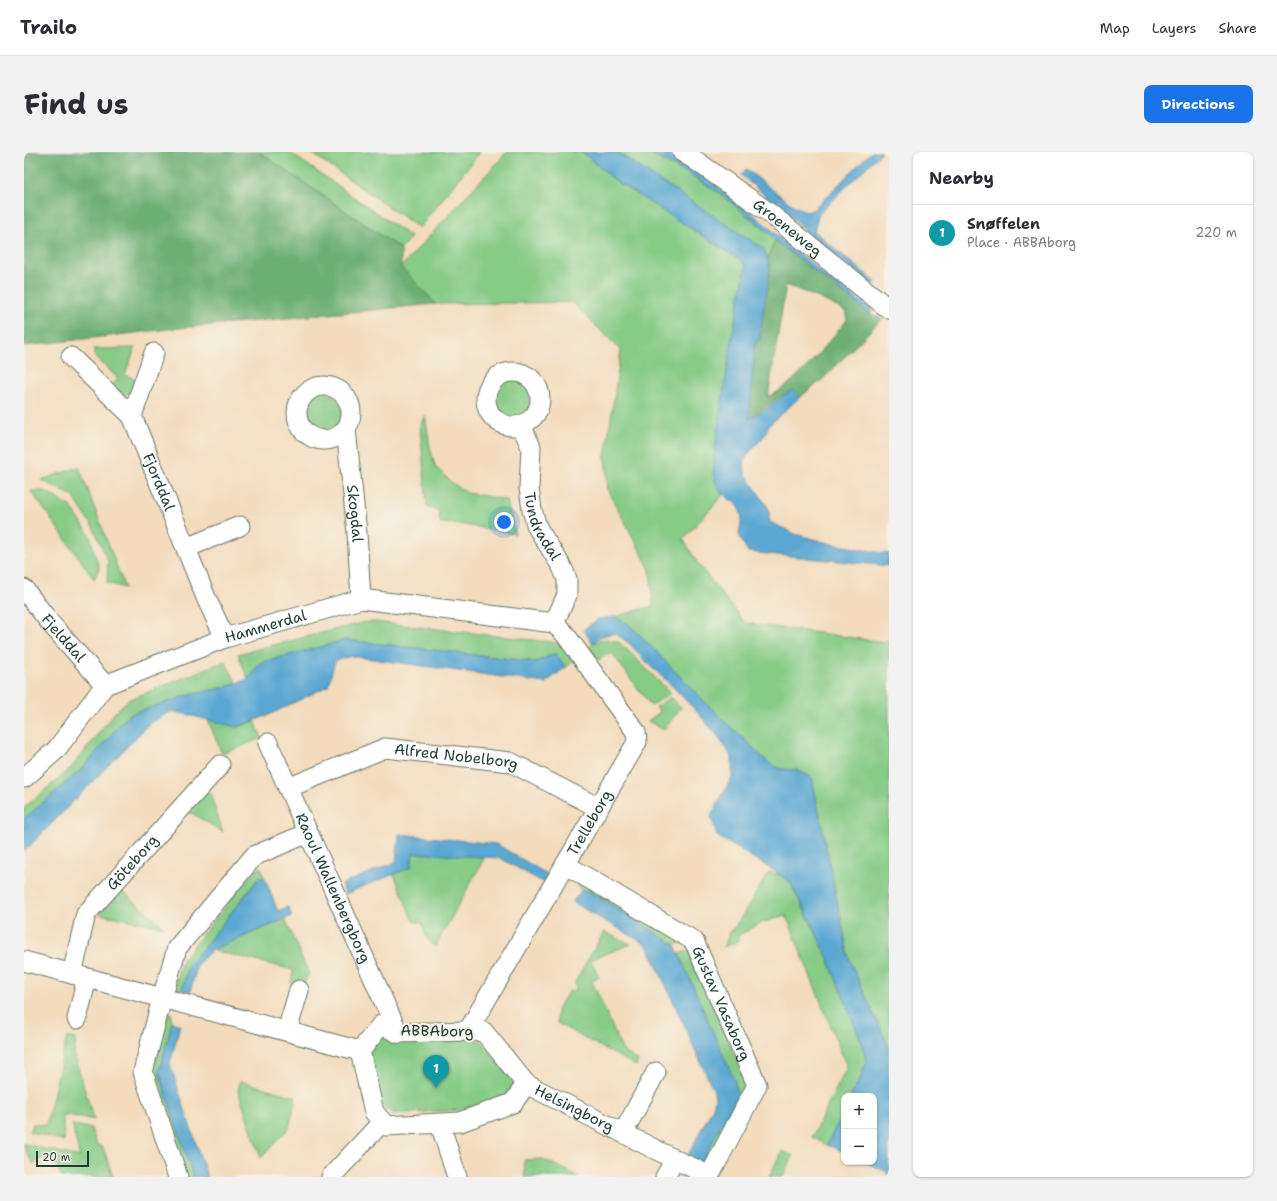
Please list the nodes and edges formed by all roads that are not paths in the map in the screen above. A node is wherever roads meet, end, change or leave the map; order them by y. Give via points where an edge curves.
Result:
1 (682, 152) edge
2 (889, 309) edge
3 (154, 353) dead end
4 (71, 358) dead end
5 (132, 416) junction
6 (521, 425) dead end
7 (346, 429) dead end
8 (240, 526) dead end
9 (186, 548) junction
10 (24, 590) edge
11 (361, 599) junction
12 (554, 623) junction
13 (225, 638) junction
14 (106, 686) junction
15 (268, 743) dead end
16 (220, 765) dead end
17 (24, 778) edge
18 (288, 788) junction
19 (599, 808) junction
20 (308, 833) junction
21 (566, 865) junction
22 (24, 961) edge
23 (80, 976) junction
24 (299, 990) dead end
25 (162, 998) junction
26 (76, 1019) dead end
27 (287, 1031) junction
28 (468, 1031) junction
29 (398, 1033) junction
30 (360, 1051) junction
31 (656, 1072) dead end
32 (526, 1084) junction
33 (382, 1122) junction
34 (440, 1124) junction
35 (623, 1133) junction
36 (677, 1161) junction
37 (706, 1175) edge
38 (178, 1177) edge
39 (331, 1177) edge
40 (457, 1177) edge
41 (665, 1177) edge

1 - 2 street, Groeneweg via 768,212
3 - 5 street
4 - 5 street, Fjorddal
5 - 9 street, Fjorddal
6 - 12 street, Tundradal via 531,447 529,488 537,527 567,579 567,595
7 - 11 street, Skogdal
8 - 9 street
9 - 13 street, Fjorddal
10 - 14 street, Fjelddal via 50,624
11 - 12 street, Hammerdal
11 - 13 street, Hammerdal
12 - 19 street, Trelleborg via 565,634 636,732 637,742
13 - 14 street, Hammerdal
14 - 17 street via 56,750
15 - 18 street, Raoul Wallenbergborg
16 - 23 street, Göteborg via 86,914
18 - 19 street, Alfred Nobelborg via 385,748 510,762
18 - 20 street, Raoul Wallenbergborg
19 - 21 street, Trelleborg
20 - 25 street via 254,856 178,948
20 - 29 street, Raoul Wallenbergborg
21 - 28 street, Trelleborg
21 - 37 street, Gustav Vasaborg via 694,941 757,1085
22 - 23 street
23 - 25 street
23 - 26 street, Göteborg
24 - 27 street
25 - 27 street
25 - 38 street via 143,1072
27 - 30 street
28 - 29 street, ABBAborg
28 - 32 street, ABBAborg via 484,1032
29 - 30 street, ABBAborg via 381,1025
30 - 33 street via 374,1112
31 - 35 street, Helsingborg
32 - 34 street via 513,1103 460,1122
32 - 35 street, Helsingborg
33 - 34 street via 386,1126
33 - 39 street
34 - 40 street
35 - 36 street, Helsingborg
36 - 37 street, Helsingborg
36 - 41 street

